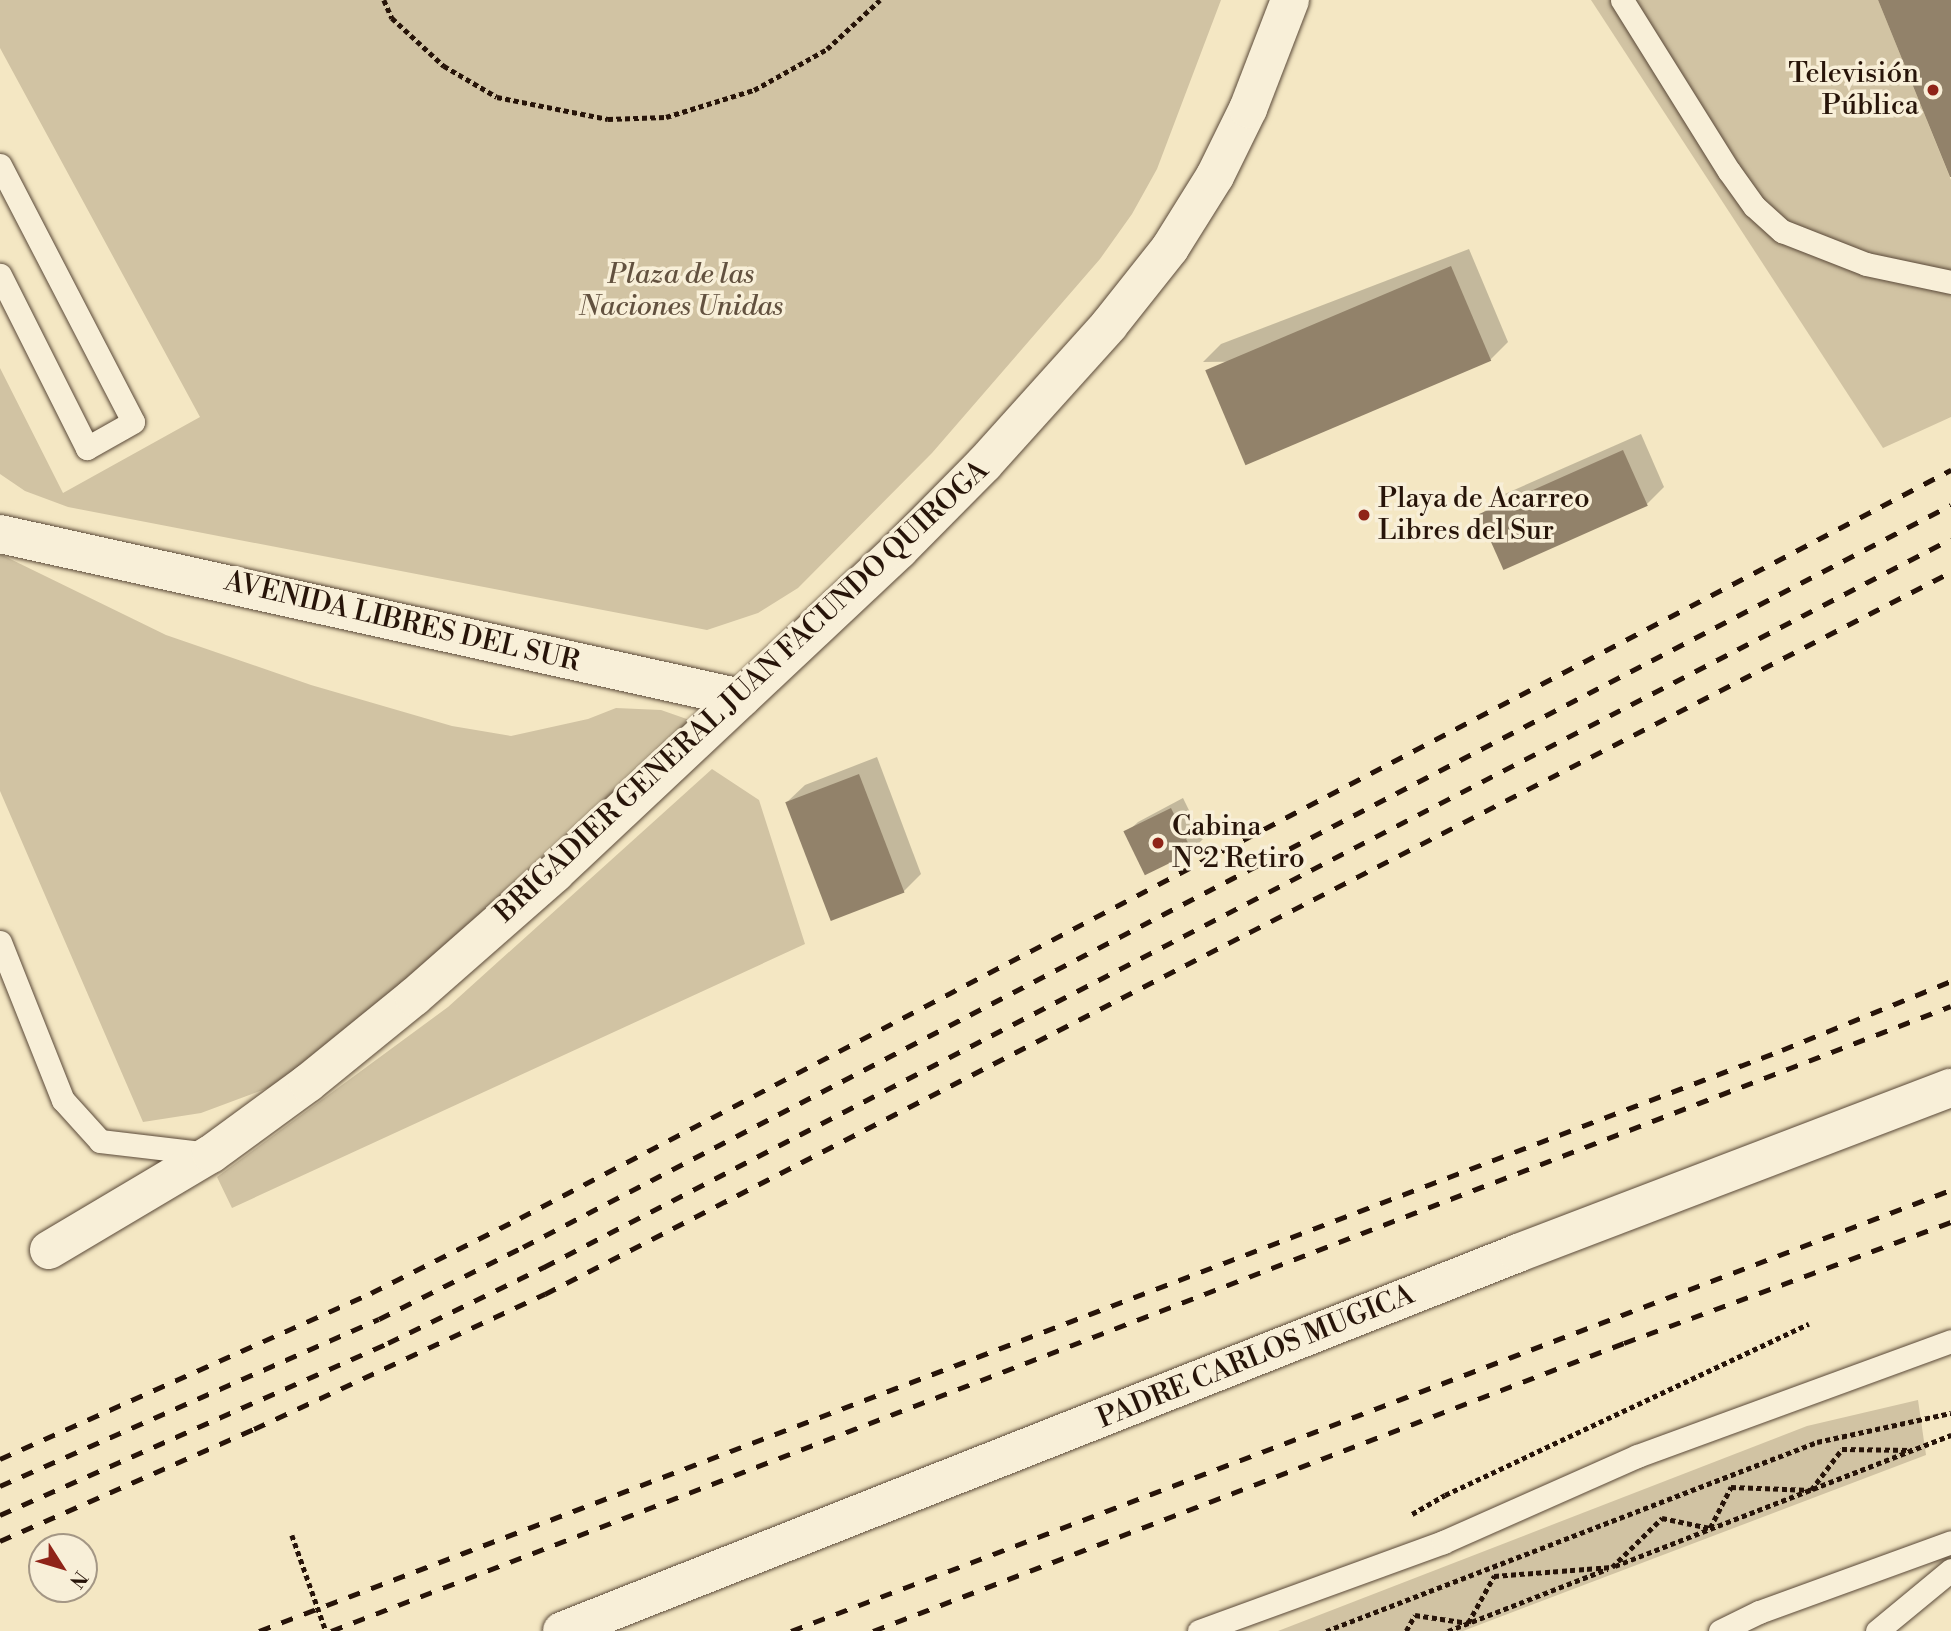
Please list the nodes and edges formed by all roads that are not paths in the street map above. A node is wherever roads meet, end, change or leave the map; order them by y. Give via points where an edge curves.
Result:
1 (1290, 0) edge
2 (1622, 0) edge
3 (0, 165) edge
4 (0, 275) edge
5 (1951, 282) edge
6 (0, 510) edge
7 (0, 534) edge
8 (63, 546) junction
9 (741, 698) junction
10 (0, 942) edge
11 (1951, 1088) edge
12 (211, 1154) junction
13 (48, 1250) dead end
14 (1951, 1341) edge
15 (1951, 1542) edge
16 (1951, 1570) edge
17 (562, 1631) edge
18 (1199, 1631) edge
19 (1720, 1631) edge
20 (1877, 1631) edge

1 - 9 street, BRIGADIER GENERAL JUAN FACUNDO QUIROGA via 1248,109 1215,176 1161,259 1109,325 984,464
2 - 5 lane via 1728,172 1754,206 1782,231 1866,264
3 - 4 lane via 133,422 88,448
6 - 8 street, AVENIDA LIBRES DEL SUR
7 - 8 street, AVENIDA LIBRES DEL SUR
8 - 9 street, AVENIDA LIBRES DEL SUR
9 - 12 street, BRIGADIER GENERAL JUAN FACUNDO QUIROGA via 414,998
10 - 12 lane via 63,1100 100,1141
11 - 17 street, PADRE CARLOS MUGICA via 1505,1258
12 - 13 street, BRIGADIER GENERAL JUAN FACUNDO QUIROGA
14 - 18 lane via 1637,1456 1443,1542
15 - 19 lane via 1759,1612
16 - 20 lane

